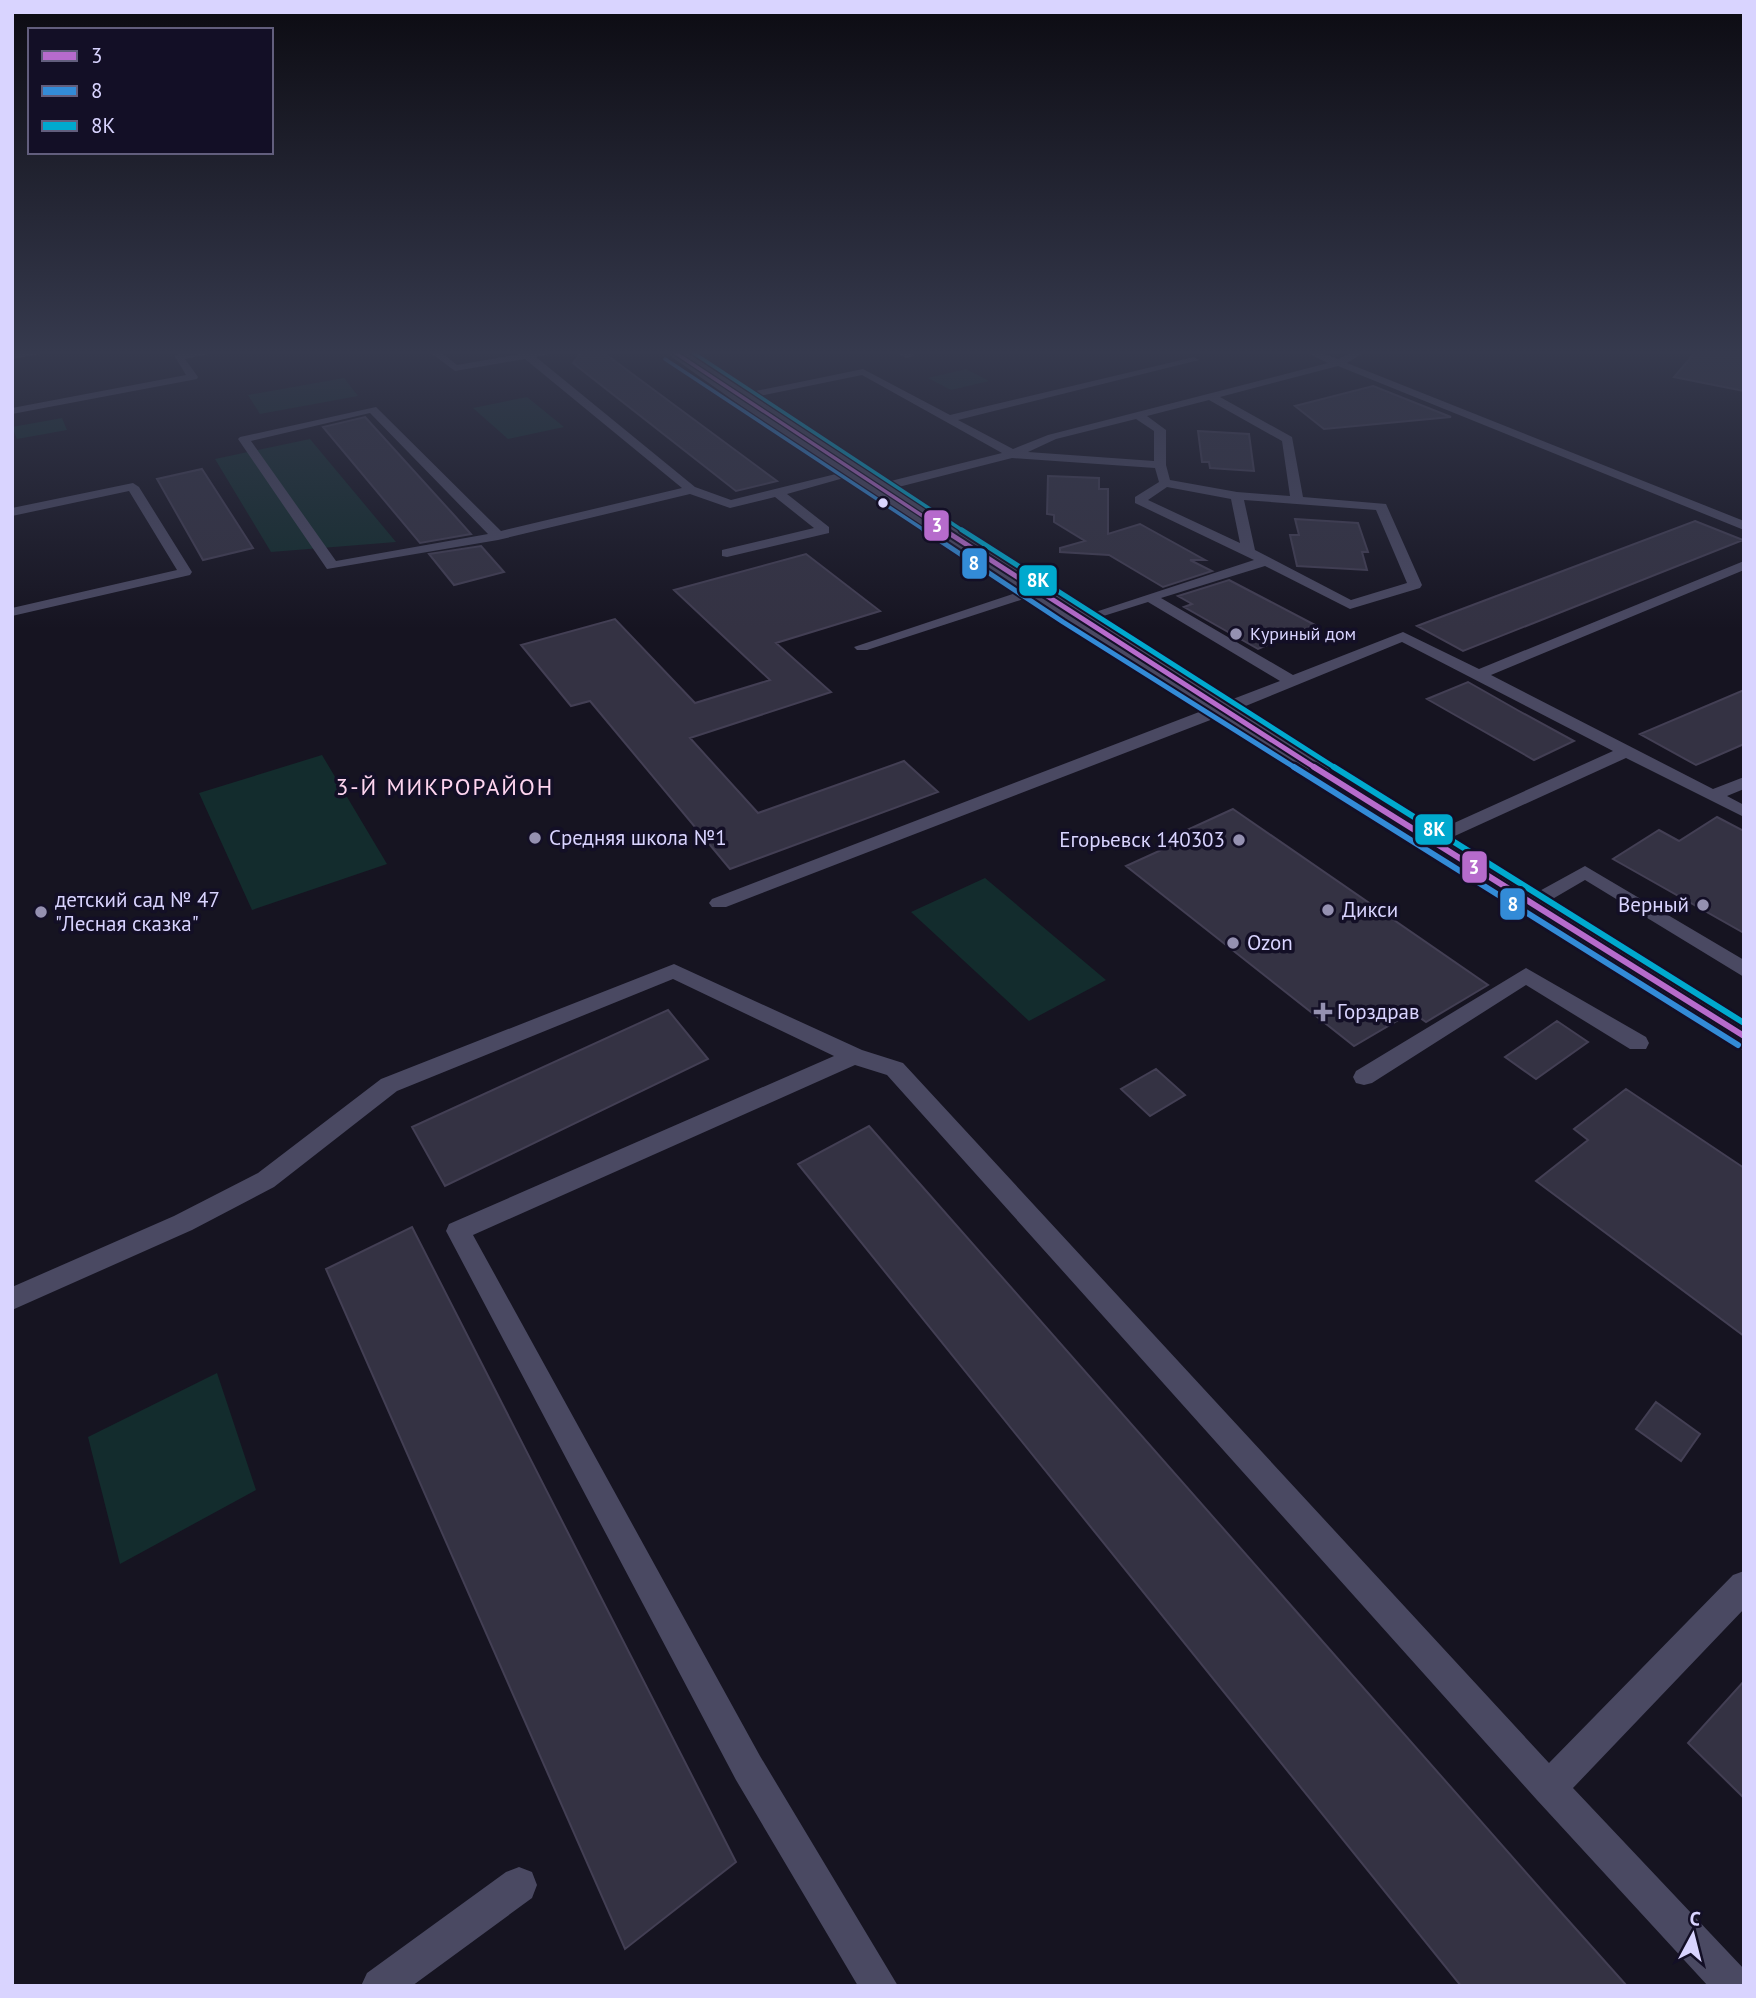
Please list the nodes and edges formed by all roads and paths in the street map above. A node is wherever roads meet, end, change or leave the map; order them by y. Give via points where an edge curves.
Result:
1 (247, 443) edge
2 (406, 443) edge
3 (634, 443) edge
4 (808, 443) edge
5 (992, 443) edge
6 (1037, 443) edge
7 (1160, 443) edge
8 (1289, 443) edge
9 (1538, 443) edge
10 (1012, 454) junction
11 (1160, 465) junction
12 (864, 481) junction
13 (1165, 483) junction
14 (691, 490) junction
15 (778, 493) junction
16 (1237, 496) junction
17 (1297, 500) junction
18 (12, 512) edge
19 (1744, 526) edge
20 (498, 536) junction
21 (1249, 552) junction
22 (727, 553) dead end
23 (1265, 561) junction
24 (1744, 565) edge
25 (1034, 591) junction
26 (1149, 597) junction
27 (12, 612) edge
28 (1079, 620) junction
29 (862, 647) dead end
30 (1478, 675) junction
31 (1292, 681) junction
32 (1220, 711) junction
33 (1626, 751) junction
34 (1744, 782) edge
35 (1713, 796) junction
36 (1744, 812) edge
37 (1429, 841) junction
38 (719, 903) dead end
39 (1530, 904) junction
40 (1744, 970) edge
41 (1737, 1023) edge
42 (1638, 1043) dead end
43 (855, 1056) junction
44 (1364, 1077) dead end
45 (12, 1298) edge
46 (1744, 1586) edge
47 (1549, 1788) junction
48 (519, 1885) dead end
49 (380, 1986) edge
50 (879, 1986) edge
51 (1734, 1986) edge

1 - 20 lane via 332,566
2 - 20 lane
3 - 14 lane
4 - 12 street
5 - 10 lane
6 - 10 lane
7 - 11 lane
8 - 17 lane
9 - 19 lane
10 - 11 lane
10 - 12 lane
11 - 13 lane
12 - 15 lane
12 - 25 street
13 - 16 lane
13 - 21 lane via 1139,500
14 - 15 lane via 730,505
14 - 20 lane
15 - 22 lane via 824,530
16 - 17 lane
16 - 21 lane
17 - 23 lane via 1381,507 1415,585 1350,605
18 - 27 lane via 132,487 185,572
21 - 23 lane
23 - 26 lane
24 - 30 lane
25 - 28 street
25 - 29 lane
26 - 28 lane
26 - 31 lane
28 - 32 street
30 - 31 lane via 1403,636
30 - 33 lane
31 - 32 lane
32 - 37 street
32 - 38 lane
33 - 35 lane
33 - 37 lane
34 - 35 lane
35 - 36 lane
37 - 39 street
39 - 40 lane via 1585,872
39 - 41 street
42 - 44 lane via 1526,975
43 - 45 lane via 674,971 389,1084 266,1180 184,1223
43 - 47 lane via 895,1069
43 - 50 lane via 458,1231 747,1768
46 - 47 lane
47 - 51 lane
48 - 49 lane

